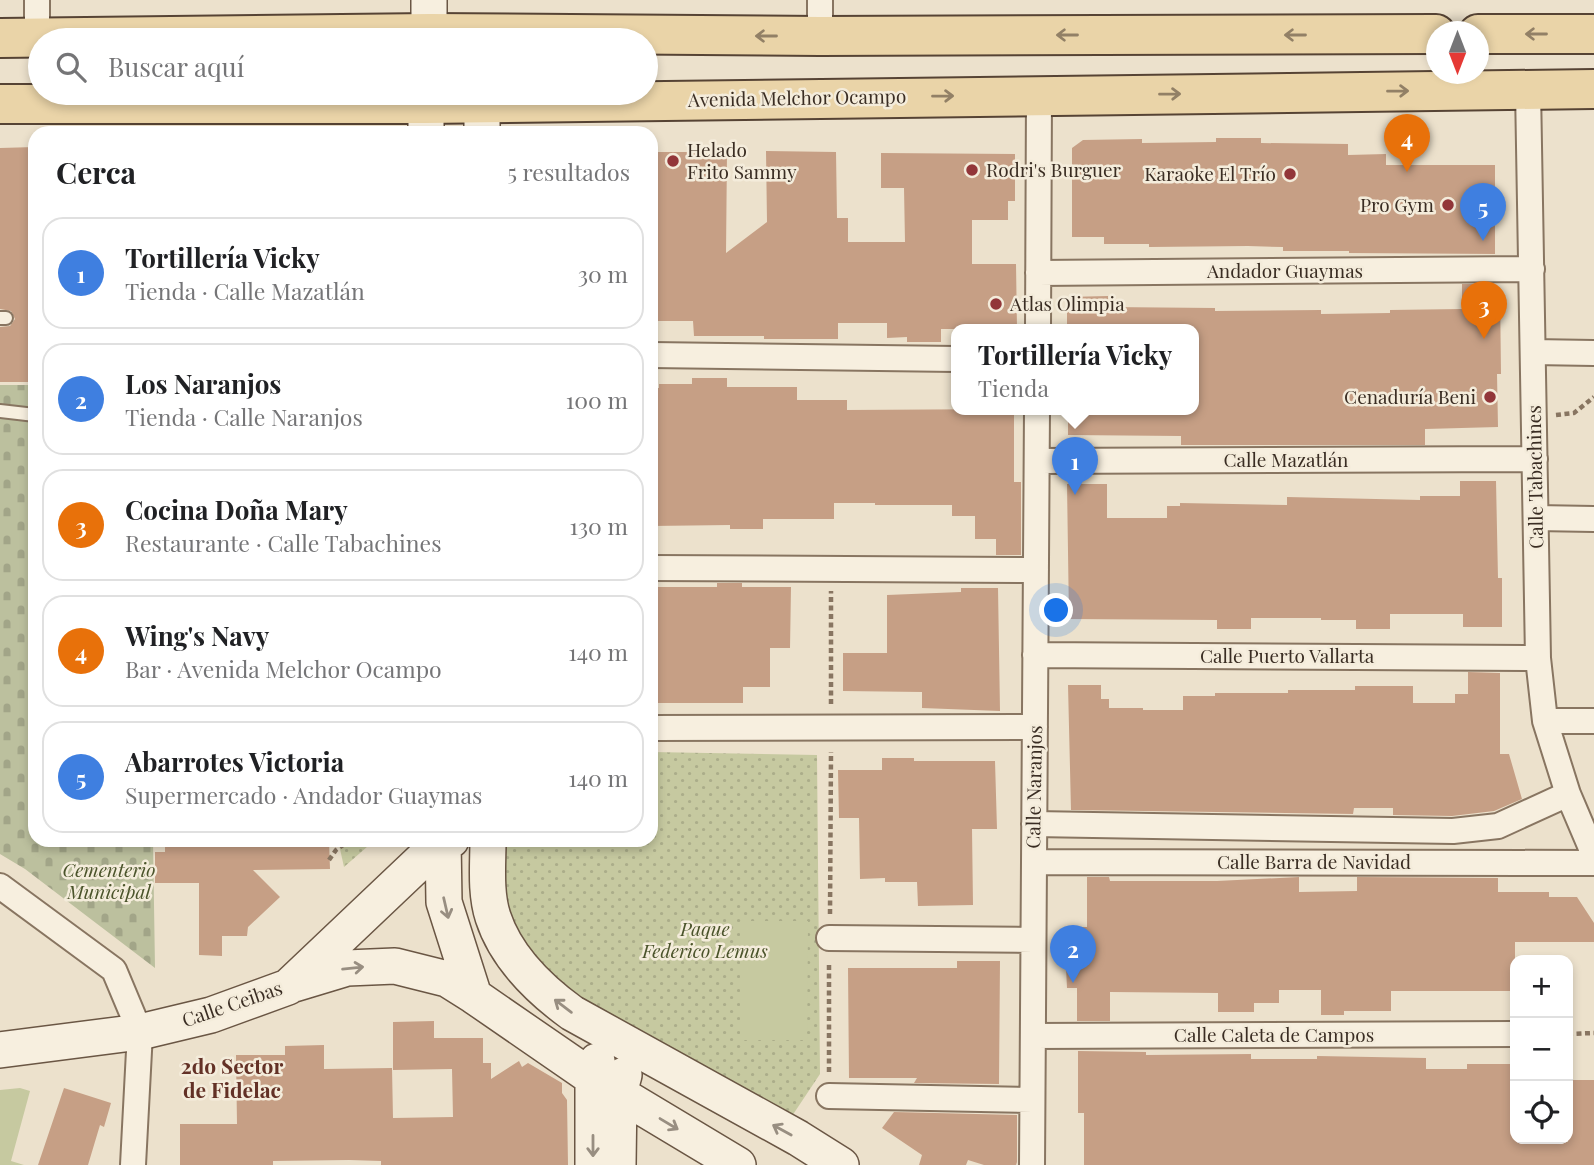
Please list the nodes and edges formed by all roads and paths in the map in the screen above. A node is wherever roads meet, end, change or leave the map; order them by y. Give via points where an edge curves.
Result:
1 (37, 0) edge
2 (820, 18) edge
3 (430, 25) edge
4 (37, 28) edge
5 (375, 28) edge
6 (642, 28) edge
7 (1426, 34) edge
8 (1489, 34) edge
9 (1594, 34) edge
10 (1334, 35) junction
11 (0, 37) edge
12 (28, 37) edge
13 (1528, 89) junction
14 (1594, 89) edge
15 (1335, 91) junction
16 (1039, 95) junction
17 (28, 103) edge
18 (0, 104) edge
19 (328, 105) edge
20 (641, 105) edge
21 (658, 105) edge
22 (482, 109) edge
23 (426, 110) edge
24 (1532, 269) junction
25 (1038, 273) junction
26 (1038, 324) edge
27 (1533, 352) junction
28 (1594, 353) edge
29 (658, 355) edge
30 (951, 359) edge
31 (1594, 397) edge
32 (0, 411) edge
33 (28, 414) edge
34 (1037, 415) edge
35 (1534, 416) junction
36 (1535, 459) junction
37 (1037, 461) junction
38 (1536, 518) junction
39 (1594, 519) edge
40 (658, 568) edge
41 (832, 569) junction
42 (1036, 570) junction
43 (1035, 655) junction
44 (1538, 658) junction
45 (1545, 721) junction
46 (1594, 721) edge
47 (1035, 727) junction
48 (658, 728) edge
49 (831, 728) junction
50 (1568, 794) junction
51 (1034, 824) junction
52 (340, 847) edge
53 (436, 847) edge
54 (443, 847) edge
55 (488, 847) edge
56 (1594, 855) edge
57 (330, 860) dead end
58 (1034, 862) junction
59 (1594, 863) edge
60 (0, 886) edge
61 (830, 938) junction
62 (1033, 940) junction
63 (288, 986) junction
64 (474, 996) junction
65 (140, 1032) junction
66 (1594, 1033) edge
67 (1510, 1034) edge
68 (1573, 1034) edge
69 (1033, 1036) junction
70 (618, 1039) junction
71 (0, 1050) edge
72 (606, 1086) junction
73 (829, 1097) joint
74 (1032, 1100) junction
75 (133, 1165) edge
76 (593, 1165) edge
77 (618, 1165) edge
78 (738, 1165) edge
79 (841, 1165) edge
80 (1032, 1165) edge

1 - 4 street
2 -> 6 main road
10 -> 2 main road
3 - 5 main road
7 - 10 main road
9 -> 8 main road
10 - 15 main road
11 - 12 main road
13 - 14 main road, Avenida Melchor Ocampo
15 -> 13 main road, Avenida Melchor Ocampo
13 - 24 street, Calle Tabachines
16 -> 15 main road, Avenida Melchor Ocampo
21 -> 16 main road, Avenida Melchor Ocampo
16 - 25 street
17 - 18 main road, Avenida Melchor Ocampo
19 - 23 main road, Avenida Melchor Ocampo
22 -> 20 main road, Avenida Melchor Ocampo
22 - 23 main road, Avenida Melchor Ocampo
24 - 25 street, Andador Guaymas
24 - 27 street, Calle Tabachines
25 - 26 street
27 - 28 street
27 - 35 street, Calle Tabachines
29 - 30 street
31 - 35 path via 1574,414
32 - 33 lane
34 - 37 street, Calle Naranjos
35 - 36 street, Calle Tabachines
36 - 37 street, Calle Mazatlán
36 - 38 street, Calle Tabachines
37 - 42 street, Calle Naranjos
38 - 39 street
38 - 44 street, Calle Tabachines
40 - 41 street
41 - 42 street
41 - 49 path
42 - 43 street, Calle Naranjos
43 - 44 street, Calle Puerto Vallarta
43 - 47 street, Calle Naranjos
44 - 45 street, Calle Tabachines
45 - 46 street
45 - 50 street, Calle Tabachines
47 - 49 street
47 - 51 street, Calle Naranjos
48 - 49 street
49 - 61 path
50 - 51 street, Calle Barra de Navidad via 1498,825 1453,831
50 - 56 street, Calle Tabachines
51 - 58 street, Calle Naranjos
52 - 57 path
53 - 63 street, Calle Ceibas
54 -> 64 street via 444,902
70 -> 55 street via 544,993 512,955 493,916
58 - 59 street, Calle Barra de Navidad
58 - 62 street, Calle Naranjos
60 - 65 street via 114,970
61 - 62 street
61 - 73 path
62 - 69 street, Calle Naranjos
63 -> 64 street via 347,968 395,966 447,979
63 - 65 street, Calle Ceibas via 211,1015
64 - 72 street
65 - 71 street, Calle Ceibas
65 - 75 street
66 - 68 path
67 - 69 street, Calle Caleta de Campos
69 - 74 street, Calle Naranjos
70 - 72 street
79 -> 70 street
72 -> 76 street
72 - 77 street
72 -> 78 street
73 - 74 street
74 - 80 street, Calle Naranjos

